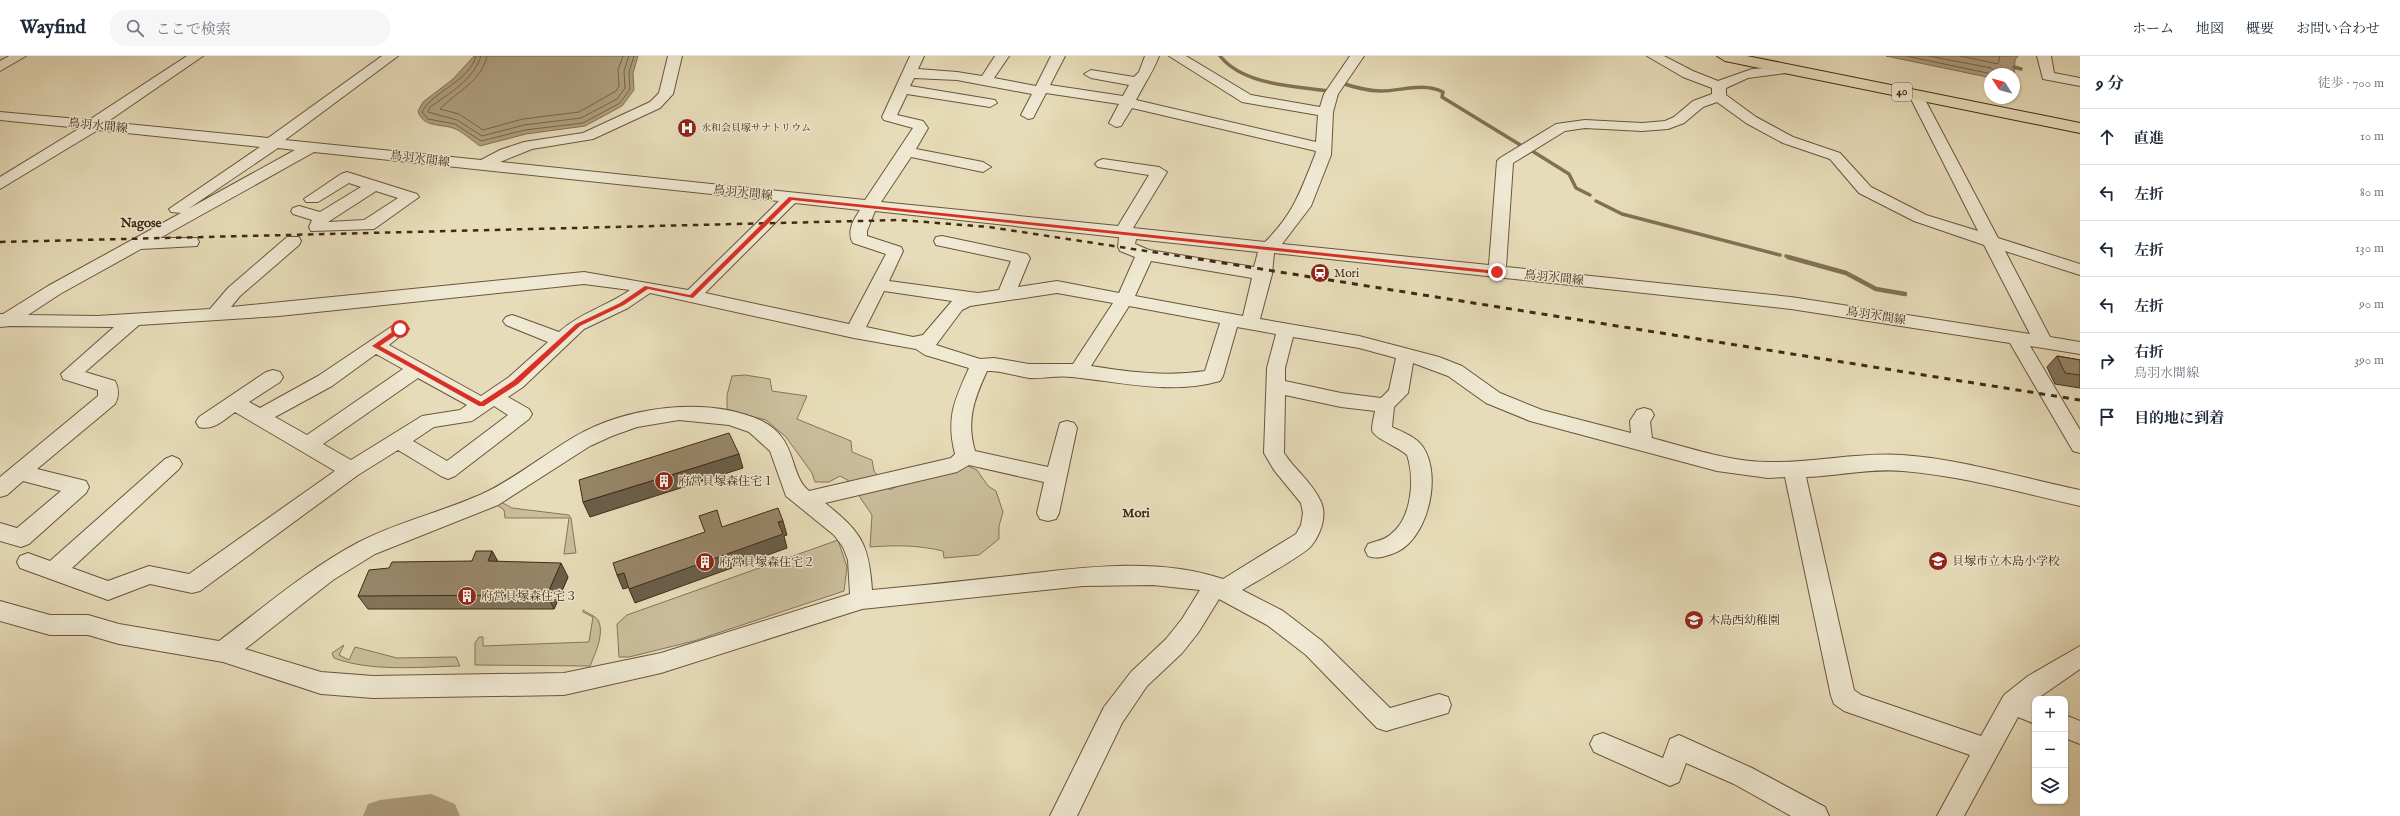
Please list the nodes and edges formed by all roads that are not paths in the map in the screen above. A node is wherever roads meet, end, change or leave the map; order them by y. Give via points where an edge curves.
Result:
1 (19, 56) edge
2 (196, 56) edge
3 (675, 56) edge
4 (918, 56) edge
5 (1002, 56) edge
6 (1058, 56) edge
7 (1152, 56) edge
8 (1176, 56) edge
9 (1357, 56) edge
10 (1654, 56) edge
11 (1725, 56) edge
12 (1757, 56) edge
13 (2044, 56) edge
14 (385, 57) edge
15 (0, 67) edge
16 (1789, 69) junction
17 (910, 73) junction
18 (1091, 74) dead end
19 (985, 82) junction
20 (1138, 82) junction
21 (2080, 82) edge
22 (903, 89) junction
23 (1041, 90) junction
24 (1719, 91) junction
25 (1916, 95) junction
26 (990, 103) dead end
27 (1129, 103) junction
28 (1326, 112) junction
29 (1028, 115) dead end
30 (0, 116) edge
31 (2080, 121) edge
32 (1116, 123) dead end
33 (93, 126) junction
34 (2080, 128) edge
35 (273, 143) junction
36 (312, 147) junction
37 (1324, 148) junction
38 (908, 152) junction
39 (395, 156) junction
40 (1103, 164) dead end
41 (483, 166) junction
42 (983, 167) dead end
43 (370, 175) junction
44 (0, 184) edge
45 (791, 198) junction
46 (312, 199) dead end
47 (869, 206) junction
48 (299, 211) dead end
49 (322, 218) junction
50 (158, 232) junction
51 (1125, 233) junction
52 (293, 241) dead end
53 (942, 241) dead end
54 (191, 242) dead end
55 (1991, 242) junction
56 (137, 244) junction
57 (1267, 249) junction
58 (1144, 255) junction
59 (2080, 270) edge
60 (1497, 272) junction
61 (1263, 274) junction
62 (879, 284) junction
63 (647, 287) junction
64 (1006, 294) junction
65 (691, 297) junction
66 (974, 298) junction
67 (1125, 299) junction
68 (215, 315) junction
69 (1230, 319) junction
70 (134, 320) junction
71 (512, 321) dead end
72 (2, 322) edge
73 (1250, 323) junction
74 (400, 329) dead end
75 (1286, 330) junction
76 (854, 332) junction
77 (2016, 338) junction
78 (562, 340) junction
79 (2043, 342) junction
80 (921, 343) junction
81 (376, 346) junction
82 (2080, 348) edge
83 (1406, 354) junction
84 (980, 365) junction
85 (417, 369) junction
86 (1078, 371) junction
87 (273, 377) dead end
88 (1276, 386) junction
89 (488, 401) junction
90 (235, 403) junction
91 (1385, 405) junction
92 (1644, 415) dead end
93 (260, 417) junction
94 (206, 422) dead end
95 (1067, 428) dead end
96 (398, 441) junction
97 (1642, 444) junction
98 (307, 445) junction
99 (2080, 446) edge
100 (966, 457) junction
101 (172, 464) dead end
102 (1794, 469) junction
103 (351, 470) junction
104 (20, 473) junction
105 (1056, 477) junction
106 (0, 488) edge
107 (2080, 498) edge
108 (805, 500) junction
109 (1048, 513) dead end
110 (0, 532) edge
111 (1376, 550) dead end
112 (28, 562) dead end
113 (54, 571) junction
114 (1219, 589) junction
115 (862, 600) junction
116 (0, 611) edge
117 (223, 652) junction
118 (2080, 656) edge
119 (2013, 704) junction
120 (1440, 705) dead end
121 (2032, 712) edge
122 (2068, 727) edge
123 (2080, 733) edge
124 (1603, 744) dead end
125 (1987, 749) junction
126 (1063, 816) edge
127 (1816, 816) edge
128 (1950, 816) edge

1 - 15 street
2 - 33 street
3 - 41 street via 666,94 655,106 588,136 523,146
4 - 17 street
5 - 19 street
6 - 23 street
7 - 20 street via 1145,74
8 - 28 street via 1247,100
9 - 28 street via 1332,94
10 - 24 street
11 - 16 main road, 40
12 - 31 main road, 40
13 - 21 street via 2048,76
14 - 35 street
16 - 24 street via 1748,73 1730,79
16 - 25 main road, 40
17 - 19 street via 957,76
17 - 22 street
18 - 20 street
19 - 23 street
20 - 27 street
22 - 26 street
22 - 38 street via 889,117 920,126
23 - 27 street via 1116,99
23 - 29 street
24 - 55 street via 1751,120 1788,140 1835,156 1865,190 1884,201 1920,218
24 - 60 street via 1668,125 1642,127 1584,124 1561,127 1505,161
25 - 34 main road, 40
25 - 55 street
27 - 32 street
27 - 37 street
28 - 37 street
30 - 33 street, 鳥羽水間線
33 - 35 street, 鳥羽水間線
33 - 44 street
35 - 36 street, 鳥羽水間線
35 - 50 street via 195,195 156,225
36 - 39 street, 鳥羽水間線
36 - 50 street
37 - 57 street via 1303,206 1284,232
38 - 42 street
38 - 47 street
39 - 41 street, 鳥羽水間線
39 - 43 street
40 - 51 street via 1159,172
41 - 45 street, 鳥羽水間線
43 - 46 street via 347,177
43 - 49 street
43 - 49 street via 411,197 368,225 317,228
45 - 47 street, 鳥羽水間線
45 - 65 street
47 - 51 street, 鳥羽水間線
47 - 62 street via 861,220 857,238 895,250
48 - 49 street
50 - 56 street
51 - 57 street, 鳥羽水間線
51 - 58 street via 1126,247
52 - 68 street via 234,292
53 - 64 street via 1021,258
54 - 56 street
55 - 59 street
55 - 79 street
56 - 72 street
57 - 60 street, 鳥羽水間線
57 - 61 street
58 - 61 street
58 - 67 street
60 - 77 street, 鳥羽水間線 via 1791,303
61 - 73 street
62 - 66 street
62 - 76 street
63 - 65 street
63 - 68 street via 584,278
63 - 78 street via 622,304 578,325
64 - 66 street
64 - 67 street via 1057,287
65 - 76 street
66 - 80 street via 956,306 930,341
67 - 69 street
67 - 86 street
68 - 70 street
69 - 73 street
69 - 86 street via 1213,376 1184,381 1149,382
70 - 72 street
70 - 104 street via 70,374 108,386 108,399
71 - 78 street
73 - 75 street
74 - 81 street
75 - 83 street via 1359,342
75 - 88 street via 1276,368
76 - 80 street via 913,344
77 - 79 street, 鳥羽水間線
77 - 99 street
78 - 89 street via 516,382
79 - 82 street, 鳥羽水間線
80 - 84 street via 932,351
81 - 85 street
81 - 93 street via 325,381
83 - 91 street via 1398,393
83 - 97 street via 1455,371 1493,398 1537,416
84 - 86 street via 994,364 1030,371
84 - 100 street via 959,411 960,437
85 - 89 street
85 - 98 street
87 - 90 street
88 - 91 street via 1341,400
88 - 114 street via 1274,453 1279,464 1309,496 1315,516 1304,540
89 - 96 street via 465,416 429,421
89 - 96 street via 522,414 448,471
90 - 93 street
90 - 94 street
91 - 111 street via 1382,431 1401,440 1415,451 1419,462 1420,486 1418,507 1412,524 1402,539 1390,547
92 - 97 street via 1640,421
93 - 98 street
95 - 105 street
96 - 103 street
97 - 102 street via 1717,463 1768,470
98 - 103 street
100 - 105 street
100 - 108 street via 957,464
101 - 113 street
102 - 107 street via 1866,462 1903,463 1945,469
102 - 125 street via 1843,696 1854,703
103 - 113 street via 192,584 148,575 108,591
104 - 106 street
104 - 110 street via 79,487 21,538
105 - 109 street
108 - 115 street via 842,529 853,544 859,560
108 - 117 street via 793,490 779,447 756,427 731,418 679,413 635,420 583,441 491,499 367,548 325,574
112 - 113 street
114 - 115 street via 1206,582 1153,576 1083,577
114 - 120 street via 1275,618 1314,648 1386,720
114 - 126 street via 1178,641 1139,678 1113,715
115 - 117 street via 661,663 564,684 373,687 321,683
116 - 117 street via 50,625 88,625 119,634
118 - 119 street via 2037,683
119 - 121 street
119 - 125 street
122 - 123 street
124 - 127 street via 1670,774 1679,747 1743,776
125 - 128 street

